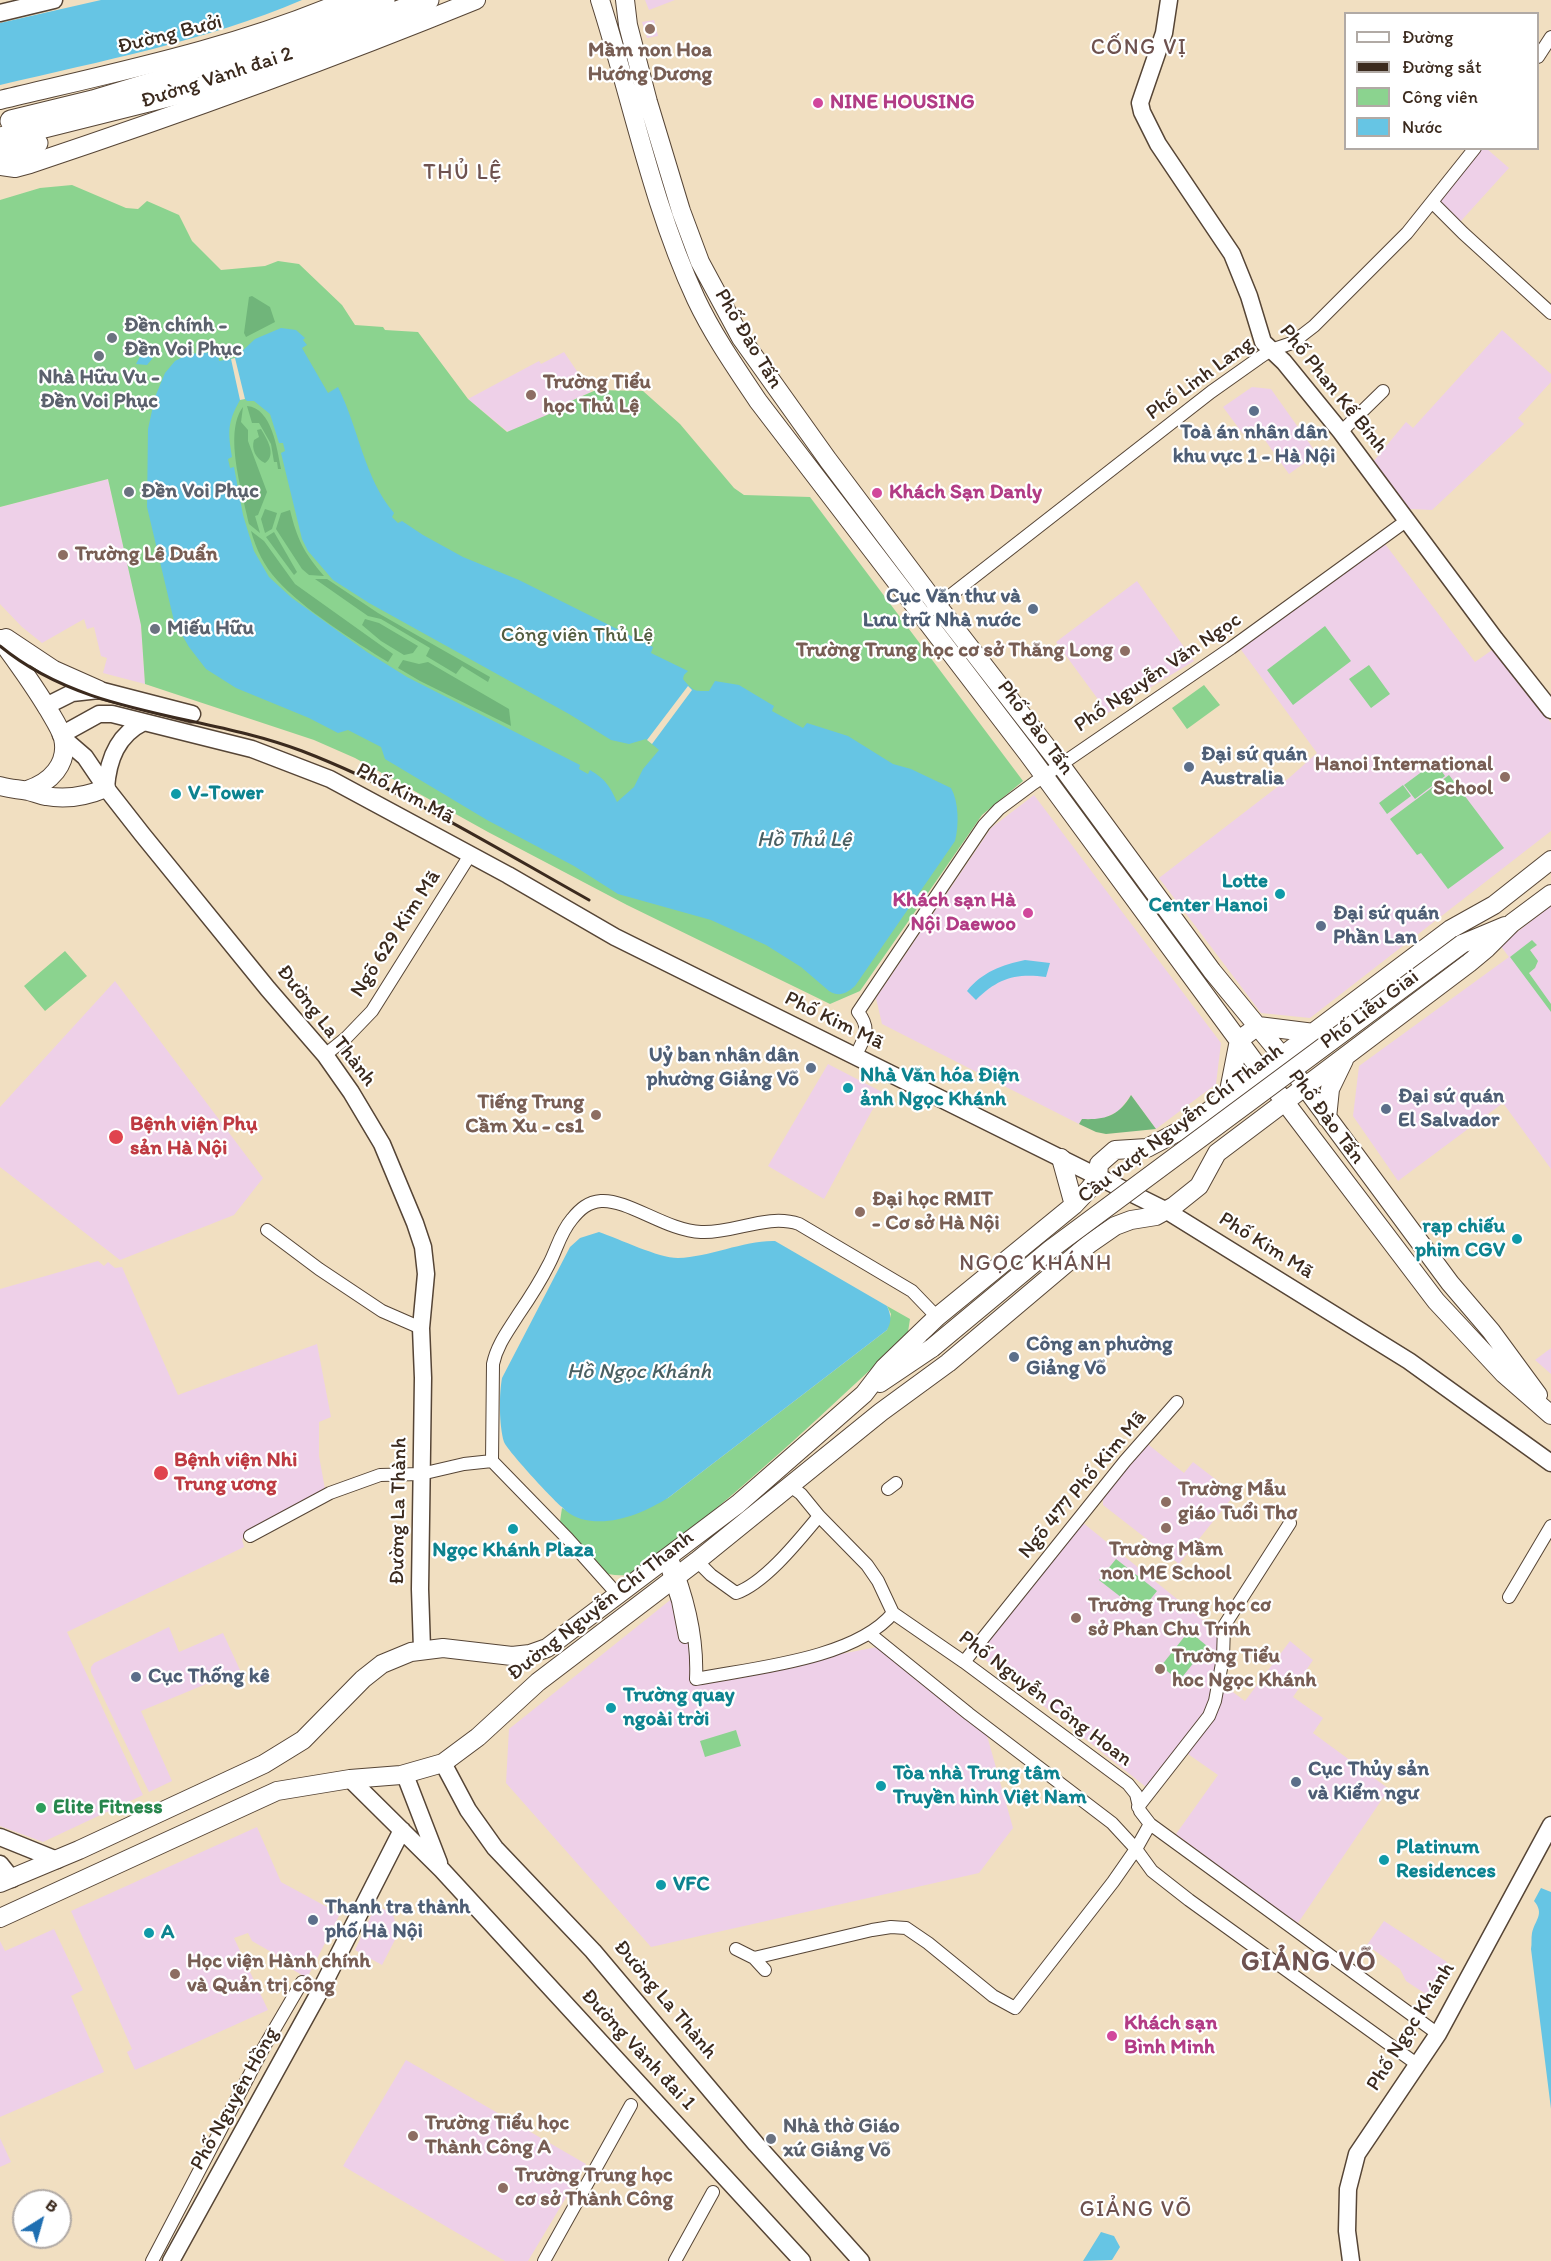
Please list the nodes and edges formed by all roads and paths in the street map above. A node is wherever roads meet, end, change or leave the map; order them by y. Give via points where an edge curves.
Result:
1 (54, 0) edge
2 (347, 0) edge
3 (384, 0) edge
4 (428, 0) edge
5 (476, 0) edge
6 (626, 0) edge
7 (1169, 0) edge
8 (598, 3) edge
9 (0, 13) edge
10 (1551, 37) edge
11 (1539, 55) edge
12 (196, 67) junction
13 (200, 88) junction
14 (0, 100) edge
15 (0, 111) edge
16 (0, 123) edge
17 (0, 138) edge
18 (1473, 150) edge
19 (4, 166) edge
20 (662, 180) junction
21 (1432, 202) junction
22 (1551, 313) edge
23 (1271, 350) junction
24 (1383, 391) dead end
25 (1341, 432) junction
26 (1406, 521) junction
27 (930, 611) junction
28 (0, 632) edge
29 (0, 639) edge
30 (99, 690) junction
31 (159, 705) junction
32 (1551, 710) edge
33 (192, 714) dead end
34 (149, 724) junction
35 (56, 725) junction
36 (1060, 764) junction
37 (1043, 776) junction
38 (0, 786) edge
39 (106, 788) junction
40 (27, 790) junction
41 (1111, 834) junction
42 (1095, 846) junction
43 (470, 855) junction
44 (1551, 860) edge
45 (1551, 894) edge
46 (1494, 905) junction
47 (1512, 923) junction
48 (1462, 944) junction
49 (1342, 1012) junction
50 (1258, 1026) junction
51 (1314, 1033) junction
52 (1239, 1040) junction
53 (1365, 1042) junction
54 (325, 1055) junction
55 (1282, 1056) junction
56 (855, 1057) junction
57 (1345, 1058) junction
58 (1262, 1071) junction
59 (1310, 1093) junction
60 (1228, 1096) junction
61 (1290, 1108) junction
62 (1327, 1118) junction
63 (1189, 1126) junction
64 (1217, 1153) junction
65 (1060, 1158) junction
66 (1098, 1177) junction
67 (1074, 1205) junction
68 (1167, 1211) junction
69 (1059, 1218) junction
70 (267, 1230) dead end
71 (1089, 1244) junction
72 (937, 1317) junction
73 (421, 1328) junction
74 (932, 1348) junction
75 (864, 1394) junction
76 (1177, 1402) dead end
77 (881, 1412) junction
78 (1551, 1414) edge
79 (492, 1461) junction
80 (1551, 1463) edge
81 (421, 1474) junction
82 (789, 1485) junction
83 (819, 1516) junction
84 (1290, 1523) dead end
85 (1551, 1526) edge
86 (250, 1536) dead end
87 (668, 1558) junction
88 (697, 1561) junction
89 (675, 1577) junction
90 (618, 1595) junction
91 (1509, 1597) dead end
92 (893, 1613) junction
93 (870, 1634) junction
94 (547, 1648) junction
95 (422, 1649) junction
96 (964, 1662) junction
97 (559, 1666) junction
98 (442, 1763) junction
99 (259, 1766) junction
100 (405, 1775) junction
101 (350, 1779) junction
102 (272, 1793) junction
103 (1138, 1806) junction
104 (1150, 1824) junction
105 (1551, 1826) edge
106 (402, 1830) junction
107 (0, 1837) edge
108 (1136, 1849) junction
109 (57, 1860) junction
110 (442, 1870) junction
111 (4, 1875) edge
112 (24, 1907) junction
113 (0, 1918) edge
114 (736, 1949) dead end
115 (754, 1958) junction
116 (765, 1970) dead end
117 (302, 1982) dead end
118 (1438, 2034) junction
119 (1418, 2066) junction
120 (631, 2105) dead end
121 (226, 2121) junction
122 (244, 2131) junction
123 (713, 2192) dead end
124 (152, 2261) edge
125 (171, 2261) edge
126 (544, 2261) edge
127 (675, 2261) edge
128 (802, 2261) edge
129 (861, 2261) edge
130 (1350, 2261) edge

1 - 9 main road
2 - 14 main road, Đường Bưởi via 221,46
3 - 12 highway, Đường Vành đai 2
4 - 13 highway, Đường Vành đai 2
5 - 19 main road via 144,126
6 - 20 main road, Phố Đào Tấn
7 - 23 main road, Phố Phan Kế Bính via 1167,24 1140,103 1142,112 1158,144 1232,254 1260,337
8 - 20 main road, Phố Đào Tấn
10 - 11 street
12 - 15 highway
12 - 16 highway, Đường Vành đai 2 via 127,92
13 - 17 highway, Đường Vành đai 2
13 - 19 highway via 166,107
18 - 21 street, Phố Linh Lang
20 - 27 main road, Phố Đào Tấn via 741,339
21 - 22 street
21 - 23 street, Phố Linh Lang via 1407,233 1314,326 1292,343
23 - 25 main road, Phố Phan Kế Bính
23 - 27 street, Phố Linh Lang via 1186,411
24 - 25 street
25 - 26 main road, Phố Phan Kế Bính
26 - 32 main road, Phố Phan Kế Bính
26 - 36 street, Phố Nguyễn Văn Ngọc via 1231,648
27 - 36 main road, Phố Đào Tấn
27 - 37 main road, Phố Đào Tấn
28 - 30 main road via 44,664
29 - 35 main road
30 - 31 main road
30 - 35 main road via 72,693
31 - 33 main road
31 - 34 main road
34 - 35 main road, Phố Kim Mã via 125,716 99,714
34 - 39 main road via 130,730 114,750
34 - 43 main road, Phố Kim Mã via 252,749 330,779
35 - 39 main road, Đường La Thành
35 - 40 main road via 63,752 60,766 40,786
36 - 37 street, Phố Nguyễn Văn Ngọc
36 - 41 main road, Phố Đào Tấn
37 - 42 main road, Phố Đào Tấn
37 - 56 street, Phố Nguyễn Văn Ngọc via 984,825 873,987 858,1012 867,1033
38 - 40 main road
39 - 40 main road via 61,798
39 - 54 main road, Đường La Thành
41 - 42 main road
41 - 50 main road, Phố Đào Tấn
42 - 52 main road, Phố Đào Tấn
43 - 54 street, Ngõ 629 Kim Mã via 372,1011
43 - 56 main road, Phố Kim Mã via 615,936
44 - 46 main road, Phố Liễu Giai
45 - 47 main road, Phố Liễu Giai
46 - 48 main road, Cầu vượt Nguyễn Chí Thanh
46 - 49 main road, Phố Liễu Giai via 1451,929
47 - 48 main road, Cầu vượt Nguyễn Chí Thanh
47 - 53 main road, Phố Liễu Giai via 1487,948
48 - 74 main road, Cầu vượt Nguyễn Chí Thanh, bridge via 1051,1249
49 - 51 main road, Phố Liễu Giai
49 - 53 main road via 1345,1029
50 - 51 main road
50 - 52 main road
50 - 55 main road, Phố Đào Tấn
51 - 55 main road, Phố Liễu Giai
52 - 58 main road, Phố Đào Tấn
52 - 60 main road
53 - 57 main road, Phố Liễu Giai
54 - 73 main road, Đường La Thành via 382,1144 415,1222 426,1274
55 - 58 main road, Phố Liễu Giai
55 - 59 main road, Phố Đào Tấn
56 - 65 main road, Phố Kim Mã
57 - 59 main road, Phố Liễu Giai
57 - 62 main road via 1330,1089
58 - 60 main road, Phố Liễu Giai
58 - 61 main road, Phố Đào Tấn
59 - 61 main road, Phố Liễu Giai
59 - 62 main road, Phố Đào Tấn
60 - 63 main road, Phố Liễu Giai
61 - 64 main road
61 - 78 main road, Phố Đào Tấn via 1436,1301 1504,1374
62 - 78 main road, Phố Đào Tấn
63 - 64 main road via 1197,1146
63 - 66 main road, Phố Liễu Giai via 1147,1148 1115,1150 1099,1164
64 - 68 main road via 1199,1186
65 - 66 main road, Phố Kim Mã
65 - 67 main road
66 - 67 main road, Đường Nguyễn Chí Thanh
66 - 68 main road, Phố Kim Mã
67 - 69 main road, Đường Nguyễn Chí Thanh
68 - 71 main road, Đường Nguyễn Chí Thanh via 1114,1226
68 - 80 main road, Phố Kim Mã via 1409,1361
69 - 71 main road via 1072,1217 1089,1226
69 - 72 main road, Đường Nguyễn Chí Thanh
70 - 73 street via 382,1311
71 - 77 main road, Đường Nguyễn Chí Thanh via 948,1363
72 - 75 main road, Đường Nguyễn Chí Thanh via 884,1368
72 - 79 street via 912,1291 787,1220 715,1233 694,1232 622,1205 603,1200 588,1203 563,1231 549,1264 495,1354
73 - 81 main road, Đường La Thành
74 - 75 main road, Cầu vượt Nguyễn Chí Thanh
74 - 77 main road, Cầu vượt Nguyễn Chí Thanh
75 - 87 main road, Đường Nguyễn Chí Thanh via 738,1504
76 - 96 street, Ngõ 477 Phố Kim Mã
77 - 82 main road, Đường Nguyễn Chí Thanh
79 - 81 street
79 - 90 street
81 - 86 street via 381,1475 330,1493
81 - 95 main road, Đường La Thành
82 - 83 street
82 - 88 main road, Đường Nguyễn Chí Thanh
83 - 88 street via 747,1589 736,1593
83 - 92 street via 867,1565
84 - 103 street via 1224,1626 1223,1658 1209,1716
85 - 91 street
87 - 89 street
87 - 90 main road, Đường Nguyễn Chí Thanh
88 - 89 main road, Đường Nguyễn Chí Thanh
89 - 93 street via 689,1660 696,1678 824,1654
89 - 97 main road, Đường Nguyễn Chí Thanh
90 - 94 main road, Đường Nguyễn Chí Thanh
92 - 93 street
92 - 96 street, Phố Nguyễn Công Hoan
93 - 108 street via 1112,1823
94 - 95 main road, Đường Nguyễn Chí Thanh via 512,1656
94 - 97 main road
95 - 99 main road, Đường Nguyễn Chí Thanh via 382,1664 303,1740
96 - 103 street, Phố Nguyễn Công Hoan via 1128,1784 1136,1794
97 - 98 main road, Đường Nguyễn Chí Thanh
98 - 100 main road, Đường Nguyễn Chí Thanh
98 - 129 main road, Đường La Thành via 495,1848 589,1946 756,2144
99 - 102 main road
99 - 109 main road, Đường Nguyễn Chí Thanh
100 - 101 main road, Đường Nguyễn Chí Thanh
100 - 110 main road
101 - 102 main road, Đường Nguyễn Chí Thanh
101 - 106 main road, Đường Vành đai 1
102 - 112 main road, Đường Nguyễn Chí Thanh
103 - 104 street, Phố Nguyễn Công Hoan
104 - 108 street
104 - 118 street, Phố Nguyễn Công Hoan
105 - 118 main road, Phố Ngọc Khánh
106 - 110 main road, Đường Vành đai 1
106 - 122 main road, Phố Nguyên Hồng
107 - 109 main road
108 - 115 street via 1015,2008 993,1996 906,1928 872,1930
108 - 119 street via 1152,1871 1189,1900
109 - 111 main road, Đường Nguyễn Chí Thanh
110 - 128 main road, Đường Vành đai 1
111 - 112 main road
112 - 113 main road, Đường Nguyễn Chí Thanh
114 - 115 street
115 - 116 street
117 - 121 street, Phố Nguyên Hồng
118 - 119 main road, Phố Ngọc Khánh
119 - 130 main road, Phố Ngọc Khánh via 1354,2162 1347,2209
120 - 126 street
121 - 122 street
121 - 124 street, Phố Nguyên Hồng
122 - 125 main road, Phố Nguyên Hồng
123 - 127 street

